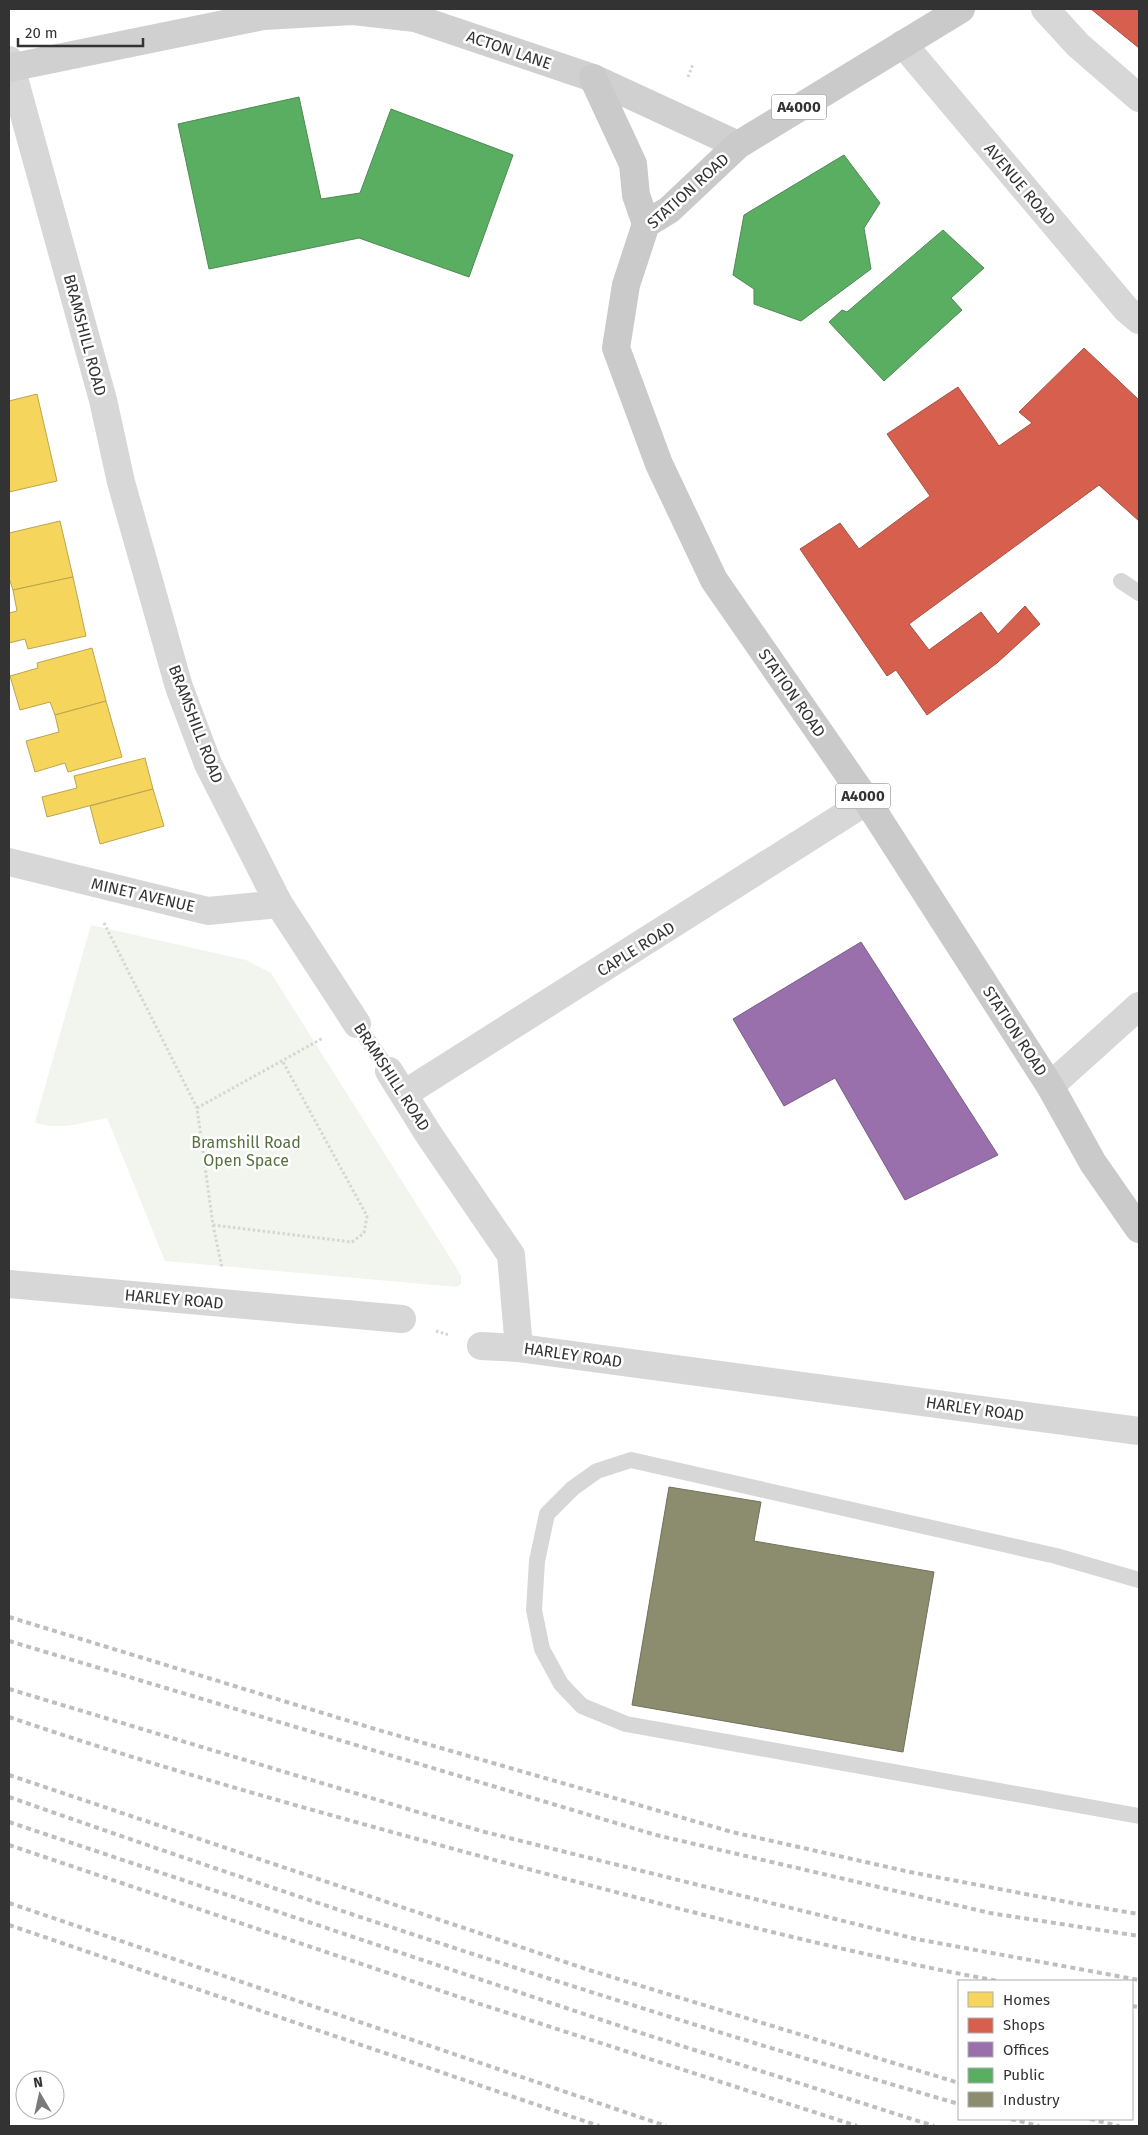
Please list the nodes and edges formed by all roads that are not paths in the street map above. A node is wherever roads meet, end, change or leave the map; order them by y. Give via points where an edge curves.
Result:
1 (961, 9) edge
2 (1045, 9) edge
3 (416, 14) edge
4 (903, 44) junction
5 (10, 65) edge
6 (594, 78) junction
7 (1139, 98) edge
8 (738, 145) junction
9 (646, 224) junction
10 (1139, 320) edge
11 (1120, 581) dead end
12 (1139, 593) edge
13 (867, 801) junction
14 (9, 862) edge
15 (278, 904) junction
16 (1139, 1006) edge
17 (357, 1024) joint
18 (389, 1072) joint
19 (1050, 1086) junction
20 (404, 1094) junction
21 (1139, 1229) edge
22 (9, 1284) edge
23 (402, 1319) road end
24 (481, 1346) road end
25 (519, 1348) junction
26 (1139, 1431) edge
27 (1139, 1580) edge
28 (1139, 1816) edge

1 - 4 main road, A4000
2 - 7 street via 1078,45
3 - 5 main road, ACTON LANE via 353,11 263,16
3 - 6 main road, ACTON LANE
4 - 8 main road, A4000
4 - 10 street, AVENUE ROAD
5 - 15 street, BRAMSHILL ROAD via 179,687 208,764
6 - 8 main road, ACTON LANE
6 - 9 main road via 633,164 636,195
8 - 9 main road, STATION ROAD / A4000 via 669,210
9 - 13 main road, STATION ROAD / A4000 via 626,285 616,348 659,464 714,580
11 - 12 lane
13 - 19 main road, STATION ROAD / A4000
13 - 20 street, CAPLE ROAD
14 - 15 street, MINET AVENUE via 208,911
15 - 17 street, BRAMSHILL ROAD
16 - 19 street
17 - 18 lane, BRAMSHILL ROAD
18 - 20 street, BRAMSHILL ROAD
19 - 21 main road, STATION ROAD / A4000 via 1093,1164
20 - 25 street, BRAMSHILL ROAD via 511,1255
22 - 23 street, HARLEY ROAD
24 - 25 street, HARLEY ROAD
25 - 26 street, HARLEY ROAD
27 - 28 lane via 1056,1556 631,1460 597,1472 573,1488 547,1514 537,1561 534,1610 542,1649 561,1684 582,1706 626,1724

